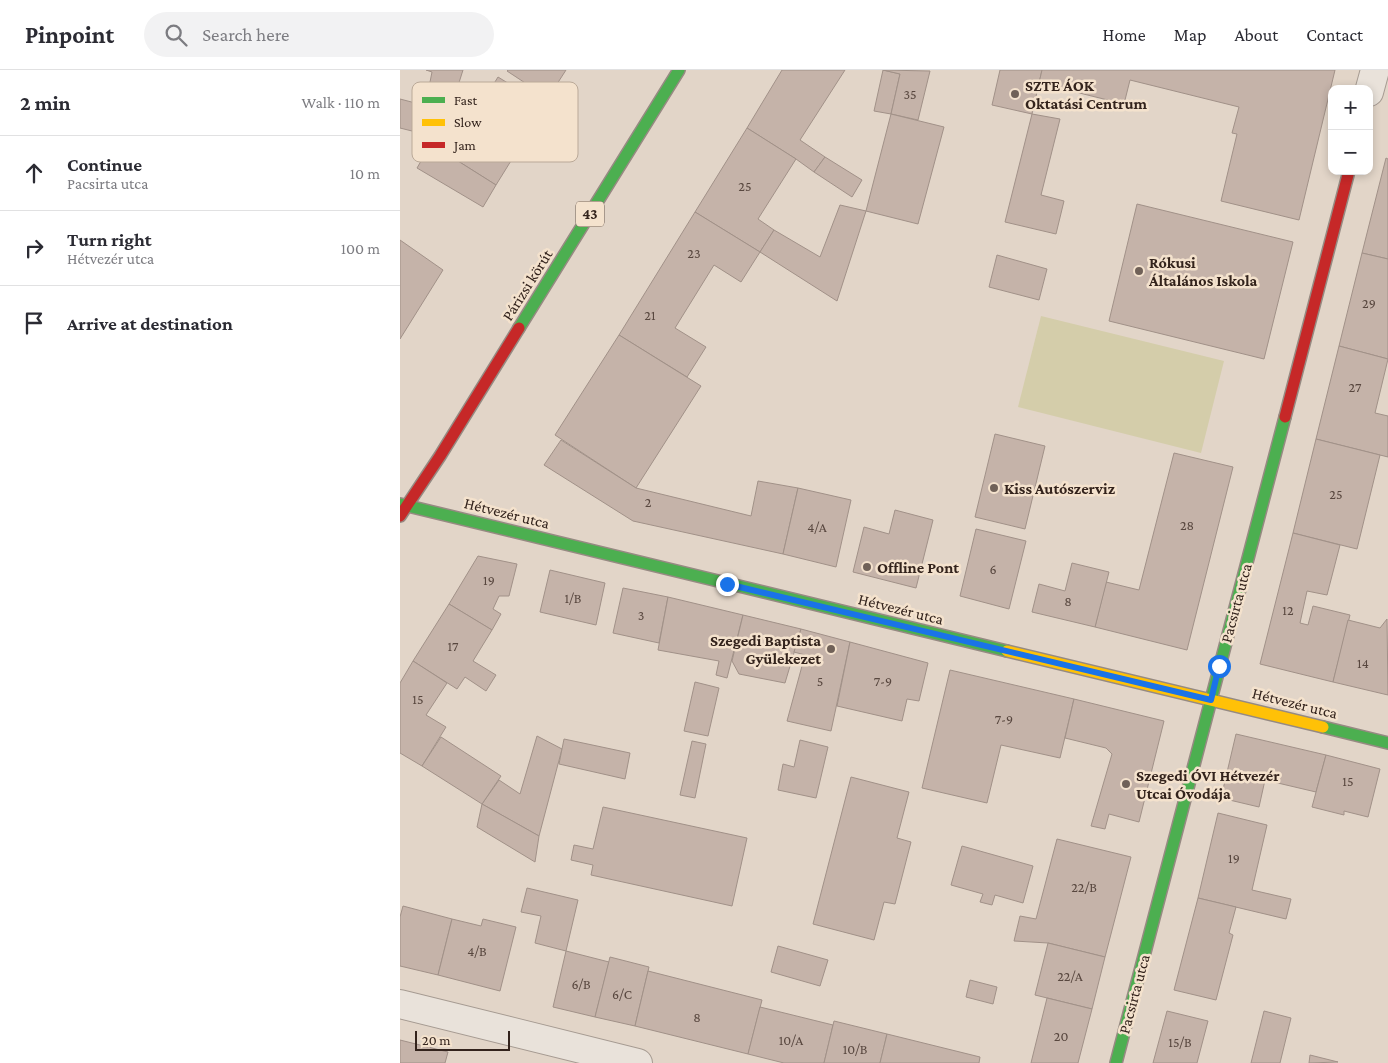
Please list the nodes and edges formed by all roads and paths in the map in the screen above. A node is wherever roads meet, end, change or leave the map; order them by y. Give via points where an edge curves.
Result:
1 (679, 70) edge
2 (1375, 70) edge
3 (1371, 85) edge
4 (1348, 175) edge
5 (403, 505) edge
6 (400, 516) edge
7 (1211, 700) junction
8 (1388, 742) edge
9 (400, 1004) edge
10 (638, 1063) edge
11 (1116, 1063) edge

1 - 5 street, Párizsi körút / 43 via 440,456
2 - 3 street
4 - 7 street, Pacsirta utca
5 - 6 street, Párizsi körút / 43
5 - 7 street, Hétvezér utca
7 - 8 street, Hétvezér utca
7 - 11 street, Pacsirta utca
9 - 10 street

